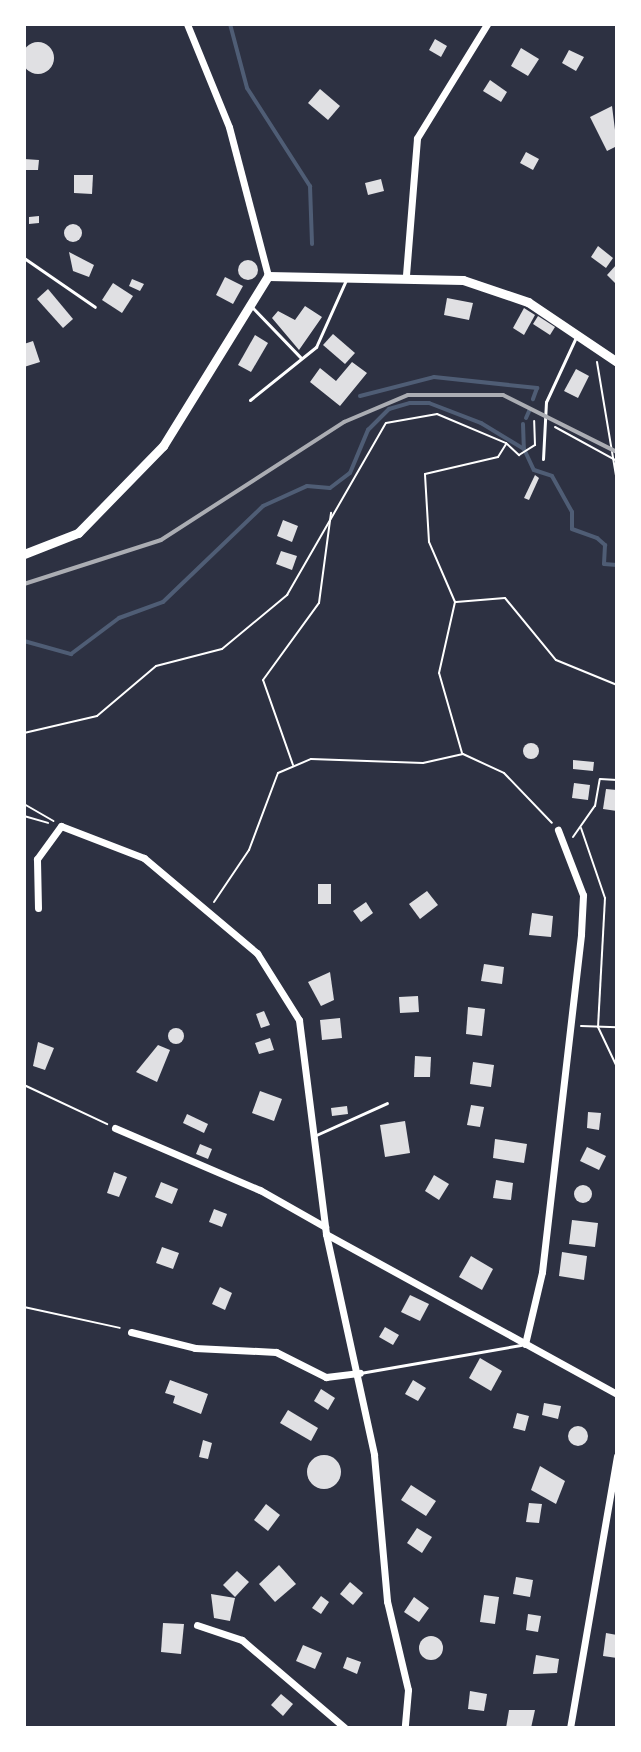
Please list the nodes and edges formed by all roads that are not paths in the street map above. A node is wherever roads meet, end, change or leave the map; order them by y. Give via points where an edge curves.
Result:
1 (187, 24) edge
2 (487, 24) edge
3 (24, 258) edge
4 (406, 275) junction
5 (268, 276) junction
6 (346, 277) junction
7 (250, 306) junction
8 (95, 307) dead end
9 (577, 334) junction
10 (300, 357) junction
11 (617, 362) edge
12 (250, 400) dead end
13 (543, 459) dead end
14 (24, 554) edge
15 (558, 830) road end
16 (38, 908) dead end
17 (387, 1103) dead end
18 (115, 1128) road end
19 (314, 1136) junction
20 (326, 1231) junction
21 (131, 1332) road end
22 (525, 1344) junction
23 (360, 1373) junction
24 (617, 1394) edge
25 (617, 1456) edge
26 (197, 1625) dead end
27 (345, 1728) edge
28 (405, 1728) edge
29 (570, 1728) edge

1 - 5 street via 229,127
2 - 4 street via 417,138
3 - 8 lane
4 - 6 street
4 - 9 street via 500,289
5 - 6 street
5 - 7 street
6 - 10 lane via 326,333
7 - 10 lane
7 - 14 street via 163,446 135,477 78,533
9 - 11 street
9 - 13 lane via 544,421
10 - 12 lane
15 - 22 street via 583,895 542,1272
16 - 19 street via 37,859 61,826 144,858 257,953 299,1020
17 - 19 lane
18 - 20 street via 260,1190
19 - 20 street
20 - 22 street
20 - 23 street
21 - 23 street via 195,1348 276,1352 326,1377
22 - 23 lane
22 - 24 street
23 - 28 street via 387,1601 408,1690
25 - 29 street
26 - 27 street via 242,1640

